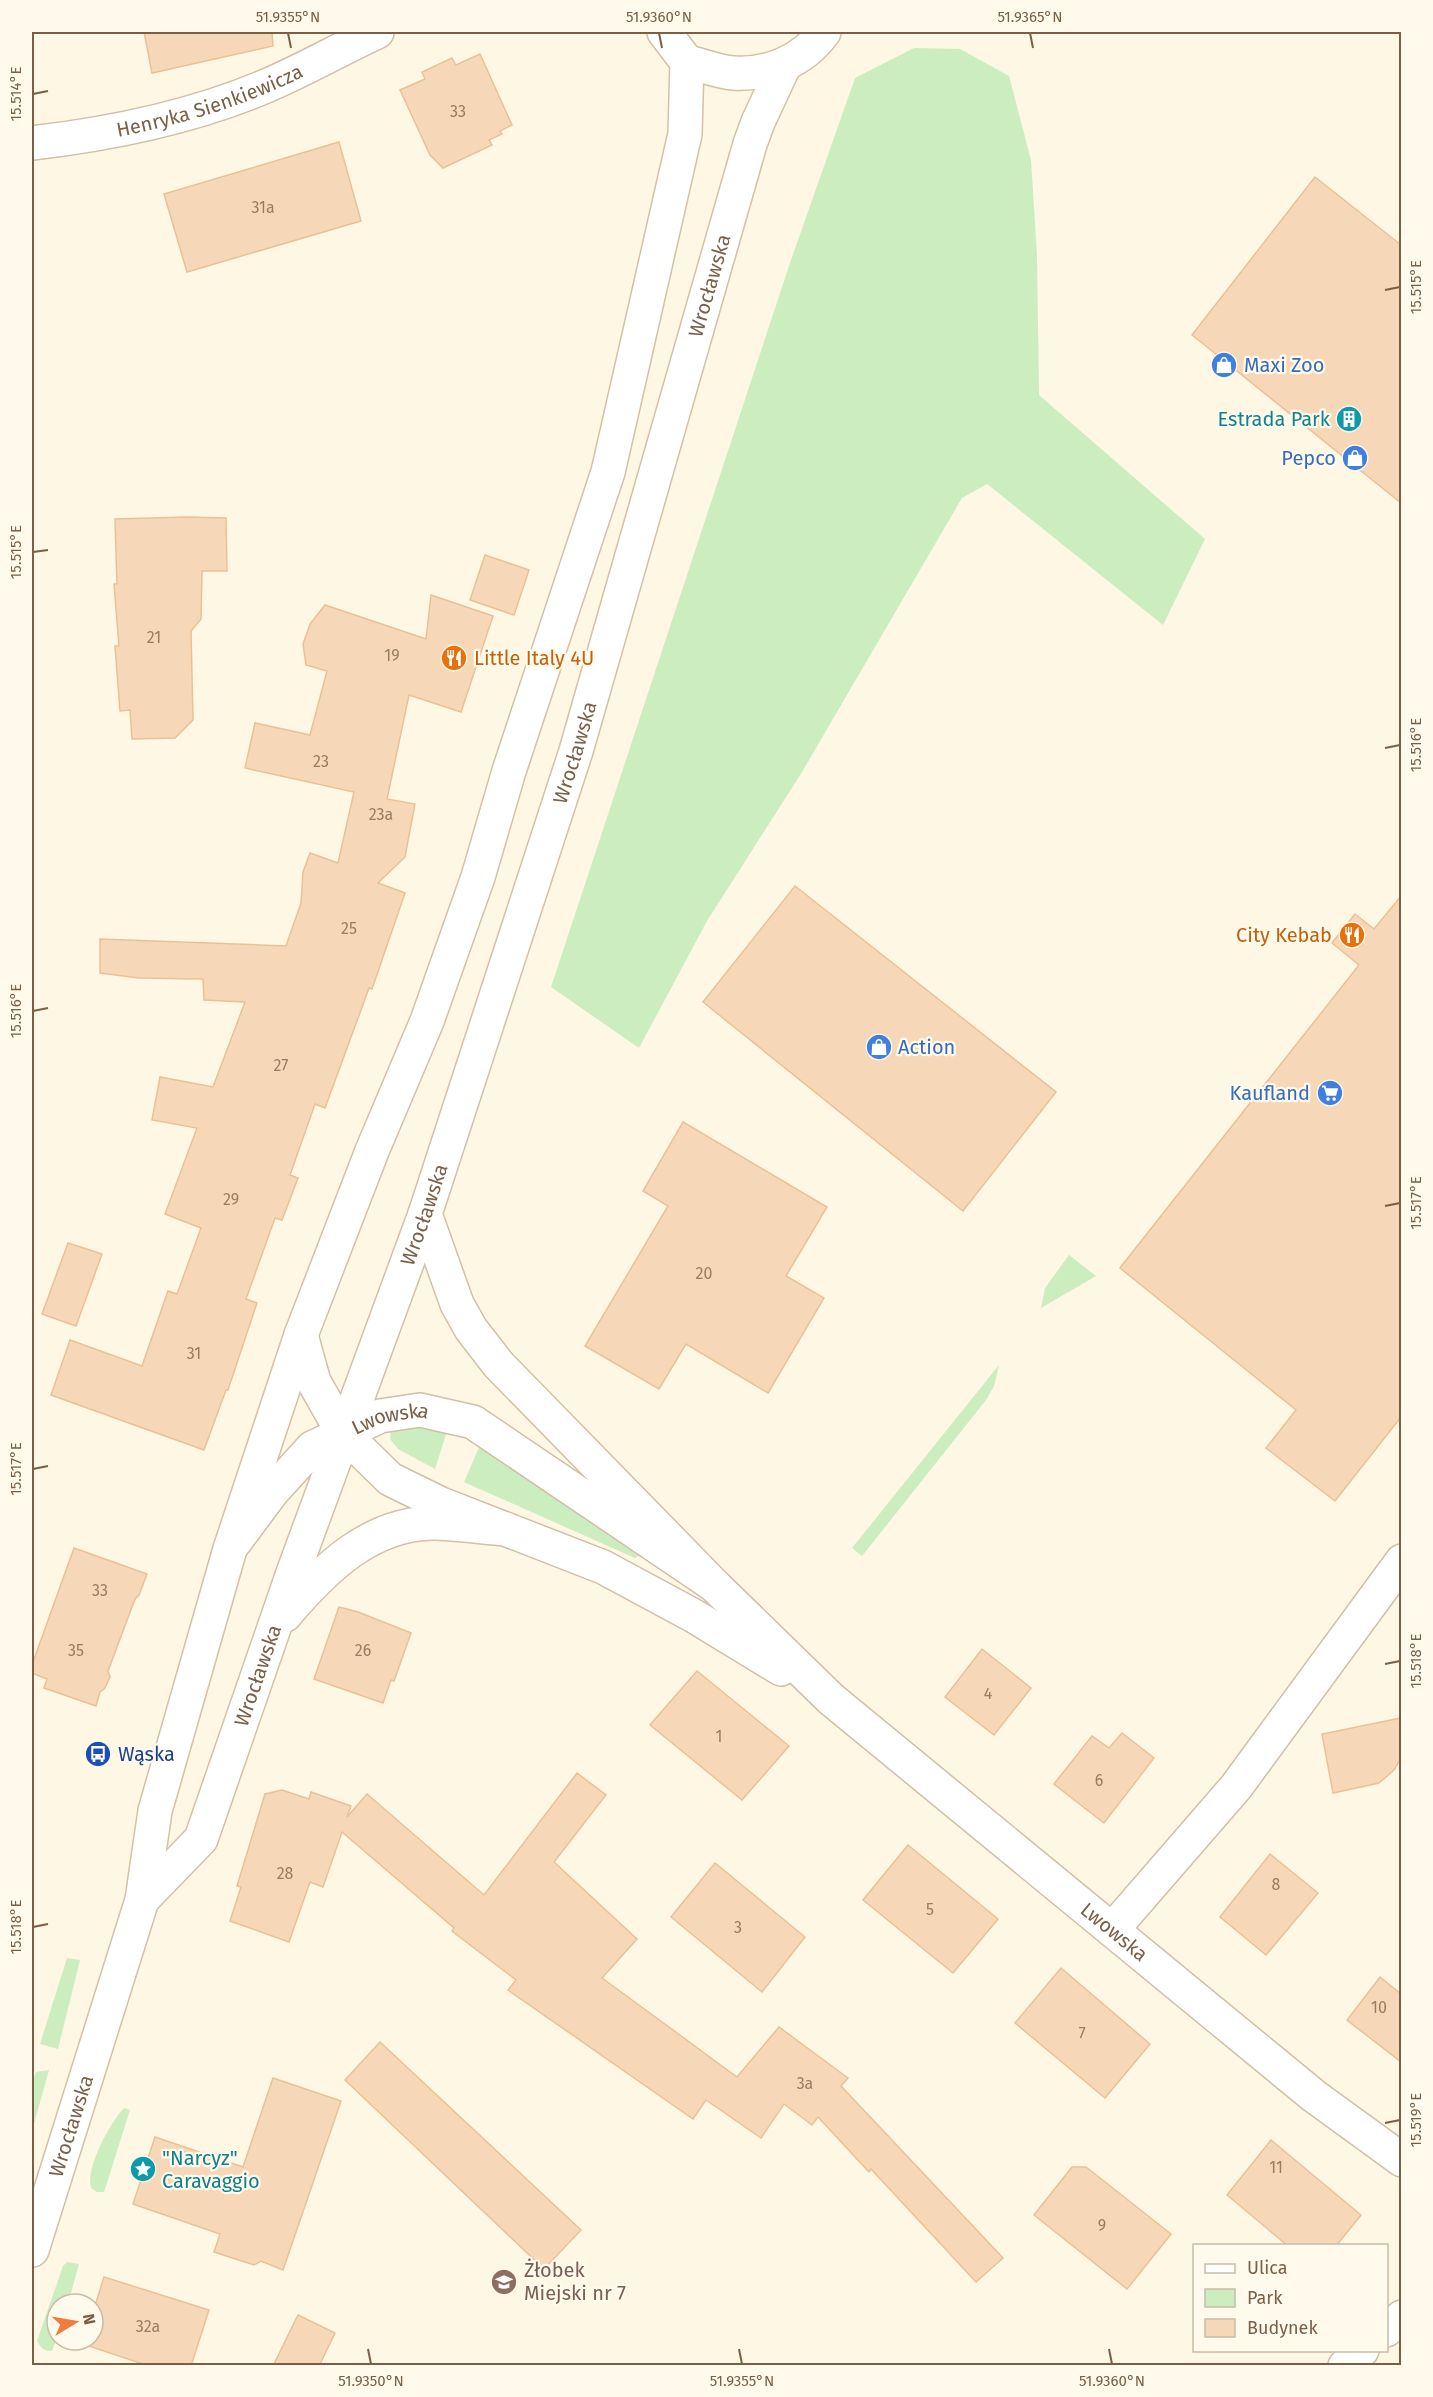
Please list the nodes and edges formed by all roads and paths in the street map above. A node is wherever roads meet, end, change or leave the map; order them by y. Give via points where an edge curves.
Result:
1 (377, 32) edge
2 (664, 32) edge
3 (824, 32) edge
4 (687, 62) junction
5 (785, 64) junction
6 (32, 143) edge
7 (425, 1214) junction
8 (301, 1335) junction
9 (343, 1434) junction
10 (505, 1529) junction
11 (230, 1549) junction
12 (1401, 1561) edge
13 (714, 1584) junction
14 (276, 1625) junction
15 (831, 1699) junction
16 (142, 1900) junction
17 (1112, 1930) junction
18 (1401, 2160) edge
19 (32, 2250) edge
20 (1401, 2317) edge
21 (1388, 2328) edge
22 (1360, 2352) edge
23 (1345, 2366) edge

1 - 6 main road, Henryka Sienkiewicza via 266,86 177,116
2 - 4 main road
3 - 5 main road via 806,51
4 - 5 main road via 731,73 759,72
4 - 8 main road, Wrocławska via 685,134 608,472 509,771 478,878 427,1021
5 - 7 main road, Wrocławska via 750,144 576,751
7 - 9 main road, Wrocławska
7 - 13 main road via 457,1304 498,1364
8 - 9 main road via 314,1382
8 - 11 main road, Wrocławska
9 - 10 main road, Lwowska via 390,1479
9 - 11 main road, Wrocławska via 312,1448
9 - 13 main road, Lwowska via 380,1416 420,1410 472,1422
9 - 14 main road, Wrocławska
10 - 14 main road via 434,1523 388,1532 361,1543 314,1581
10 - 15 main road, Lwowska via 603,1567 694,1616
11 - 16 main road, Wrocławska via 155,1811
12 - 17 main road via 1236,1787
13 - 15 main road, Lwowska
14 - 16 main road, Wrocławska via 201,1839
15 - 17 main road, Lwowska
16 - 19 main road, Wrocławska
17 - 18 main road, Lwowska via 1314,2096
20 - 21 main road
22 - 23 main road

